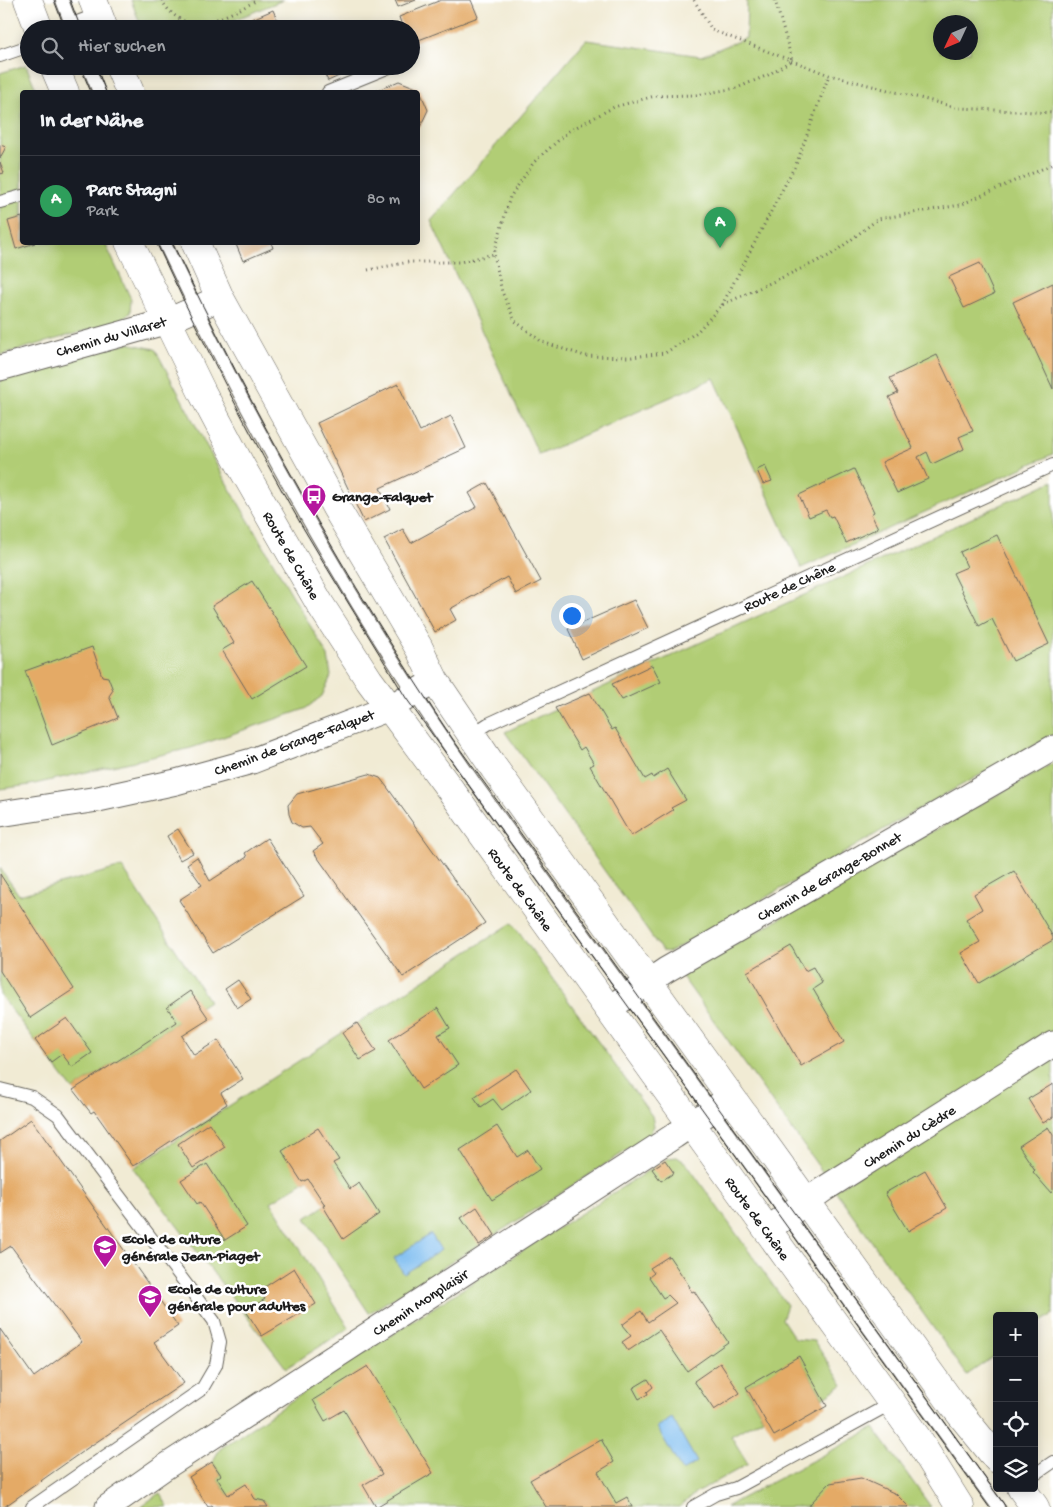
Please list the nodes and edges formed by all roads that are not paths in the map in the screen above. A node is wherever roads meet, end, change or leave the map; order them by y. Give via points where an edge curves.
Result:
1 (28, 0) edge
2 (62, 0) edge
3 (98, 14) edge
4 (36, 20) edge
5 (66, 20) edge
6 (84, 20) edge
7 (20, 49) edge
8 (0, 56) edge
9 (58, 75) edge
10 (92, 75) edge
11 (123, 75) edge
12 (370, 75) edge
13 (64, 90) edge
14 (98, 90) edge
15 (129, 90) edge
16 (333, 90) edge
17 (20, 197) edge
18 (0, 202) edge
19 (131, 245) edge
20 (165, 245) edge
21 (196, 245) edge
22 (220, 298) junction
23 (196, 309) junction
24 (168, 321) junction
25 (0, 368) edge
26 (1053, 465) edge
27 (424, 688) junction
28 (390, 708) junction
29 (471, 734) junction
30 (1053, 748) edge
31 (0, 814) edge
32 (628, 995) junction
33 (1053, 1044) edge
34 (0, 1089) edge
35 (712, 1111) junction
36 (787, 1216) junction
37 (892, 1403) junction
38 (993, 1454) edge
39 (1053, 1462) edge
40 (1038, 1472) edge
41 (1024, 1492) edge
42 (32, 1507) edge
43 (108, 1507) edge
44 (693, 1507) edge
45 (960, 1507) edge
46 (998, 1507) edge
47 (1035, 1507) edge

1 - 4 main road
2 - 5 lane
3 - 6 lane
7 - 8 lane
9 - 13 main road
10 - 14 lane
11 - 15 main road
12 - 16 lane
17 - 18 lane
19 - 24 main road, Route de Chêne
20 - 23 lane
21 - 22 main road, Route de Chêne
22 - 23 street, Chemin du Villaret
22 - 27 main road, Route de Chêne via 335,506 419,648
23 - 24 street, Chemin du Villaret
23 - 27 lane via 243,402 359,608
24 - 25 street, Chemin du Villaret
24 - 28 main road, Route de Chêne via 280,536 337,631
26 - 29 lane, Route de Chêne
27 - 28 street, Chemin de Grange-Falquet
27 - 29 main road, Route de Chêne
27 - 32 lane via 474,782
28 - 31 street, Chemin de Grange-Falquet via 252,761 176,782 98,799
28 - 32 main road, Route de Chêne
29 - 32 main road, Route de Chêne
30 - 32 street, Chemin de Grange-Bonnet
32 - 35 main road, Route de Chêne
32 - 35 main road, Route de Chêne
33 - 36 street, Chemin du Cèdre
34 - 42 lane via 32,1098 58,1115 214,1321 220,1342 216,1365 202,1389
35 - 36 main road, Route de Chêne
35 - 36 main road, Route de Chêne
35 - 43 street, Chemin Monplaisir
36 - 37 main road, Route de Chêne
36 - 38 main road, Route de Chêne
36 - 46 lane
37 - 44 lane via 736,1488 716,1494
37 - 45 main road, Route de Chêne
39 - 40 lane
41 - 47 main road

